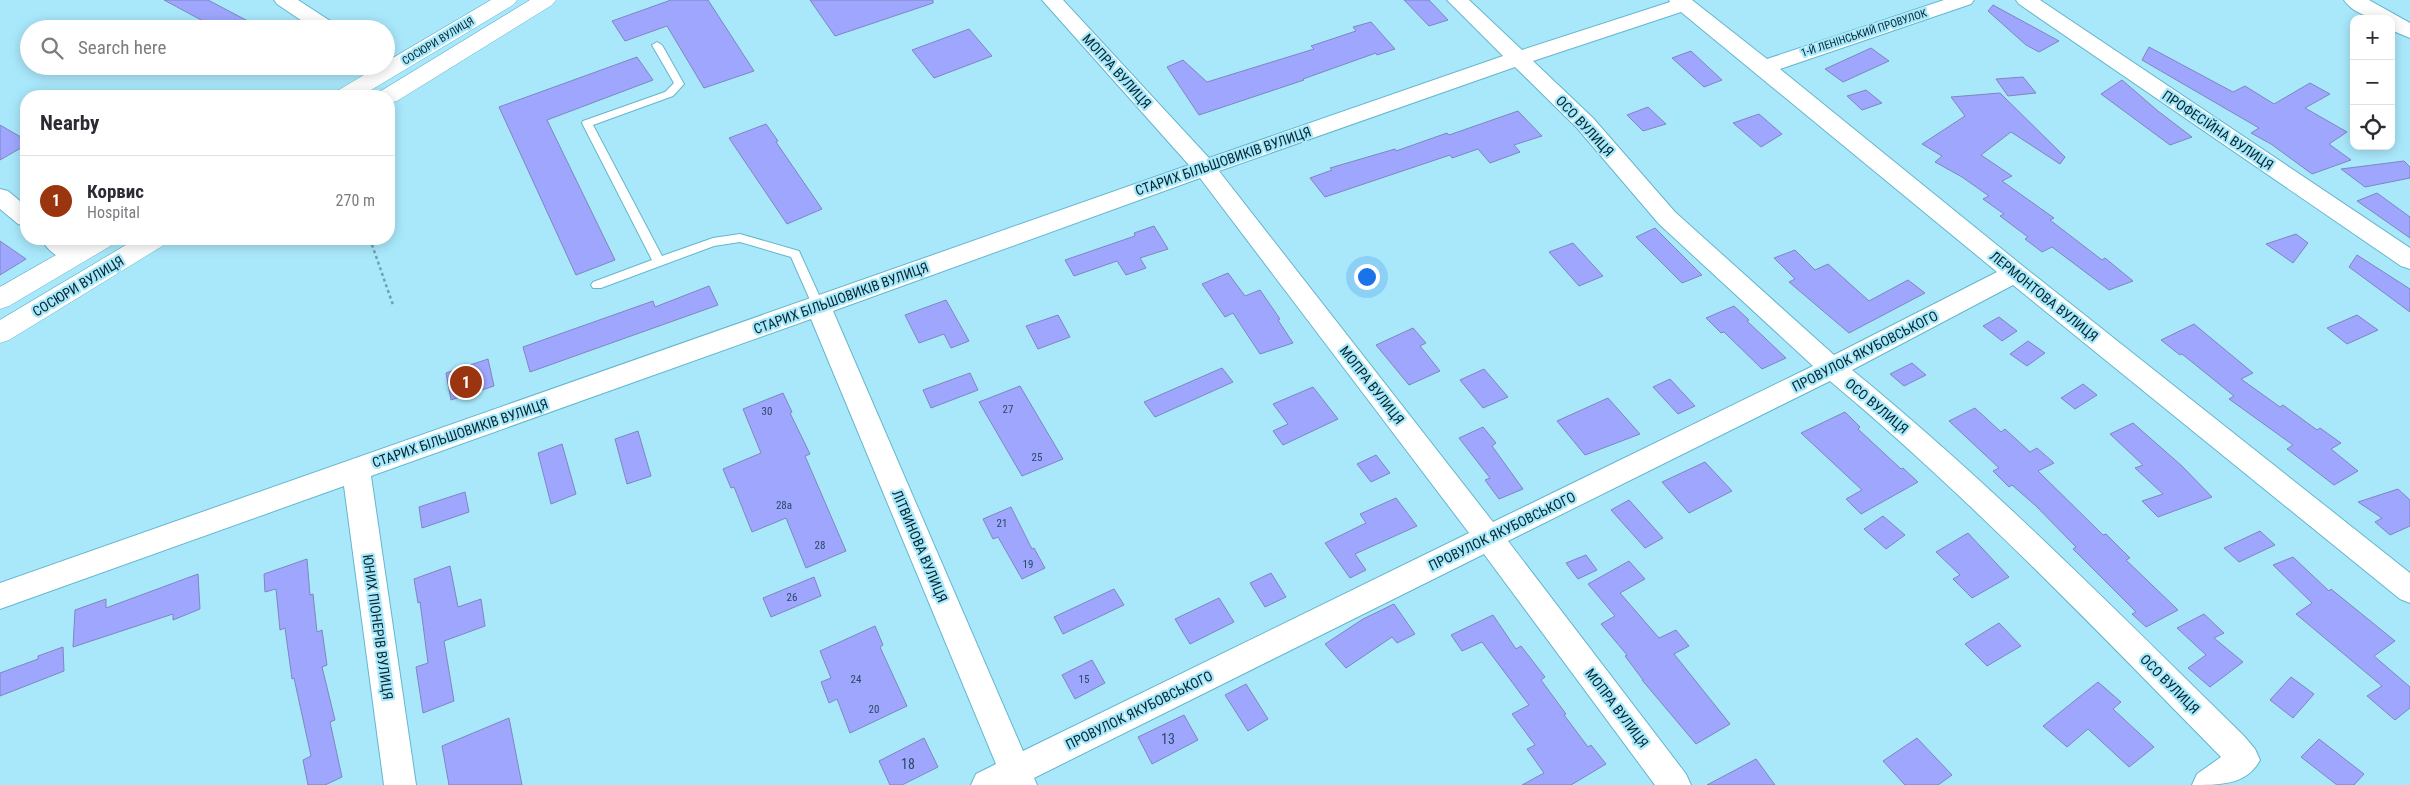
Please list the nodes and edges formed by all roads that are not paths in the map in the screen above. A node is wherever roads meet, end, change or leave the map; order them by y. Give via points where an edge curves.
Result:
1 (284, 0) edge
2 (506, 0) edge
3 (545, 0) edge
4 (1052, 0) edge
5 (1457, 0) edge
6 (1964, 0) edge
7 (2026, 0) edge
8 (2354, 0) edge
9 (1682, 2) edge
10 (2380, 15) edge
11 (314, 20) edge
12 (2395, 23) edge
13 (2410, 32) edge
14 (657, 44) dead end
15 (1518, 58) junction
16 (395, 64) edge
17 (1764, 67) junction
18 (377, 75) edge
19 (353, 90) edge
20 (395, 92) edge
21 (1204, 167) junction
22 (0, 197) edge
23 (20, 213) edge
24 (60, 245) edge
25 (93, 245) edge
26 (145, 245) edge
27 (74, 256) junction
28 (2410, 260) edge
29 (659, 262) junction
30 (2015, 273) junction
31 (597, 285) dead end
32 (0, 299) edge
33 (818, 306) junction
34 (0, 333) edge
35 (1832, 368) junction
36 (356, 470) junction
37 (1489, 538) junction
38 (2410, 590) edge
39 (0, 596) edge
40 (1018, 778) edge
41 (400, 785) edge
42 (987, 785) edge
43 (1675, 785) edge
44 (2208, 785) edge

1 - 11 street
2 - 16 street, СОСЮРИ ВУЛИЦЯ
3 - 20 street, СОСЮРИ ВУЛИЦЯ
4 - 21 street, МОПРА ВУЛИЦЯ
5 - 15 street, ОСО ВУЛИЦЯ
6 - 17 street, 1-Й ЛЕНІНСЬКИЙ ПРОВУЛОК
7 - 28 street, ПРОФЕСІЙНА ВУЛИЦЯ
8 - 10 street
9 - 15 street, СТАРИХ БІЛЬШОВИКІВ ВУЛИЦЯ
9 - 17 street, ЛЕРМОНТОВА ВУЛИЦЯ
12 - 13 street
14 - 29 lane via 679,84 669,94 588,123
15 - 21 street, СТАРИХ БІЛЬШОВИКІВ ВУЛИЦЯ
15 - 35 street, ОСО ВУЛИЦЯ via 1585,124 1667,218
17 - 30 street, ЛЕРМОНТОВА ВУЛИЦЯ
18 - 19 street, СОСЮРИ ВУЛИЦЯ
21 - 33 street, СТАРИХ БІЛЬШОВИКІВ ВУЛИЦЯ
21 - 37 street, МОПРА ВУЛИЦЯ
22 - 23 street
24 - 27 street
25 - 27 street, СОСЮРИ ВУЛИЦЯ
26 - 34 street, СОСЮРИ ВУЛИЦЯ
27 - 32 street, СОСЮРИ ВУЛИЦЯ
29 - 31 lane
29 - 33 lane via 712,242 740,238 794,254
30 - 35 street, ПРОВУЛОК ЯКУБОВСЬКОГО
30 - 38 street, ЛЕРМОНТОВА ВУЛИЦЯ
33 - 36 street, СТАРИХ БІЛЬШОВИКІВ ВУЛИЦЯ
33 - 40 street, ЛІТВИНОВА ВУЛИЦЯ
35 - 37 street, ПРОВУЛОК ЯКУБОВСЬКОГО
35 - 44 street, ОСО ВУЛИЦЯ via 1896,420 2027,542 2233,747 2244,760
36 - 39 street, СТАРИХ БІЛЬШОВИКІВ ВУЛИЦЯ
36 - 41 street, ЮНИХ ПІОНЕРІВ ВУЛИЦЯ
37 - 40 street, ПРОВУЛОК ЯКУБОВСЬКОГО
37 - 43 street, МОПРА ВУЛИЦЯ
40 - 42 street, ПРОВУЛОК ЯКУБОВСЬКОГО

